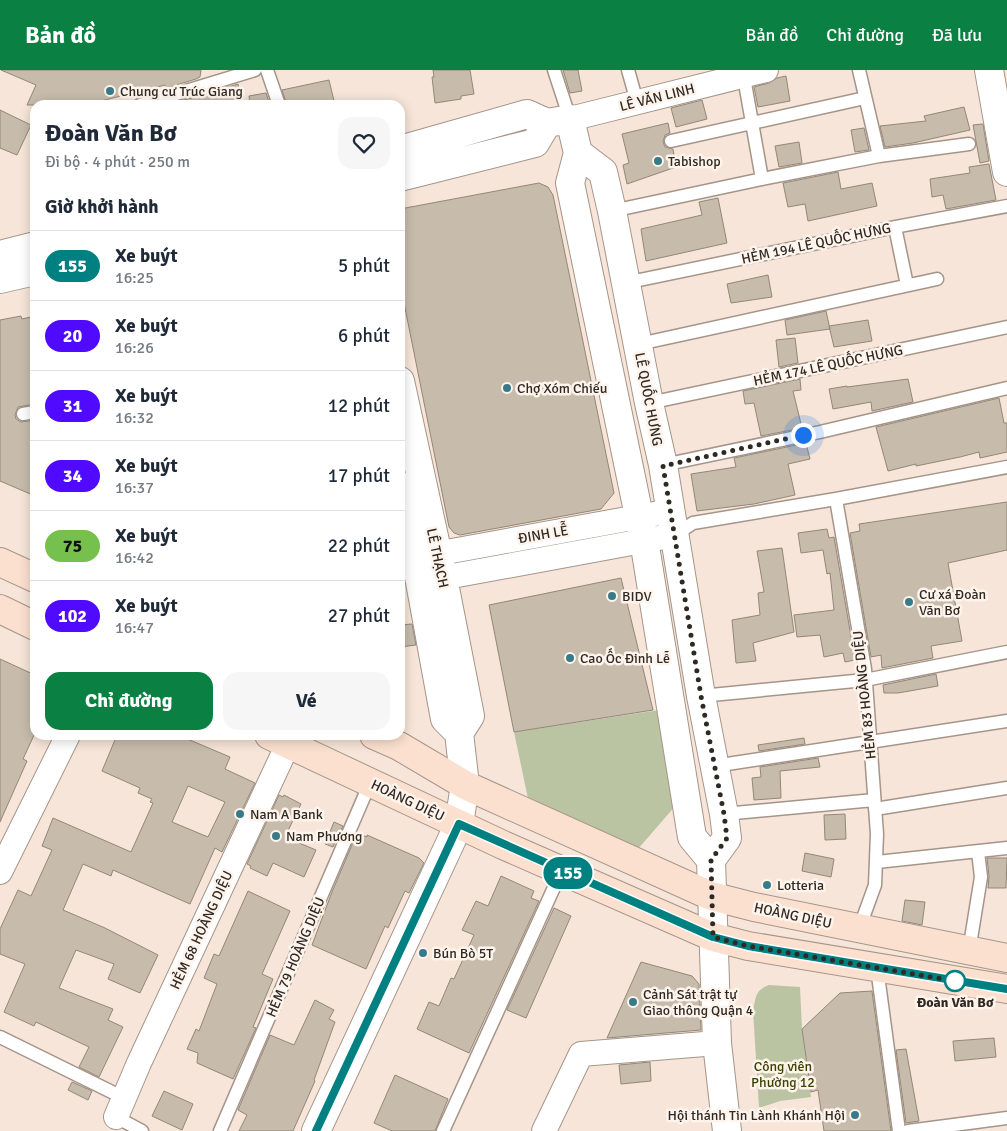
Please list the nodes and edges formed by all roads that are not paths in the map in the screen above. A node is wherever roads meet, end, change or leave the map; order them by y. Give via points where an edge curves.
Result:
1 (255, 70) edge
2 (267, 70) edge
3 (554, 70) edge
4 (628, 70) edge
5 (859, 70) edge
6 (989, 70) edge
7 (751, 72) edge
8 (865, 98) junction
9 (156, 100) edge
10 (276, 100) edge
11 (637, 102) junction
12 (558, 121) junction
13 (752, 123) junction
14 (671, 141) dead end
15 (968, 144) dead end
16 (405, 149) edge
17 (578, 153) junction
18 (879, 156) junction
19 (1007, 172) edge
20 (405, 176) edge
21 (762, 179) junction
22 (1007, 206) edge
23 (612, 211) junction
24 (895, 227) junction
25 (30, 247) edge
26 (0, 255) edge
27 (30, 272) edge
28 (0, 279) edge
29 (938, 279) dead end
30 (626, 283) junction
31 (907, 285) junction
32 (1007, 327) edge
33 (638, 344) junction
34 (1007, 388) edge
35 (649, 403) junction
36 (405, 413) edge
37 (663, 466) junction
38 (1007, 467) edge
39 (836, 499) junction
40 (405, 500) edge
41 (679, 523) junction
42 (641, 528) junction
43 (0, 562) edge
44 (429, 568) junction
45 (30, 576) edge
46 (0, 609) edge
47 (30, 624) edge
48 (1007, 652) edge
49 (865, 680) junction
50 (701, 696) junction
51 (670, 700) junction
52 (1007, 721) edge
53 (66, 740) edge
54 (278, 740) edge
55 (385, 740) edge
56 (869, 741) junction
57 (714, 766) junction
58 (370, 782) junction
59 (465, 785) junction
60 (1007, 788) edge
61 (875, 804) junction
62 (724, 814) junction
63 (459, 824) junction
64 (1007, 848) edge
65 (978, 852) junction
66 (711, 860) junction
67 (876, 862) junction
68 (562, 870) junction
69 (0, 872) edge
70 (712, 896) junction
71 (859, 929) junction
72 (713, 937) junction
73 (969, 951) junction
74 (1007, 958) edge
75 (877, 968) junction
76 (1007, 989) edge
77 (0, 1037) edge
78 (717, 1044) junction
79 (120, 1108) junction
80 (1007, 1118) edge
81 (142, 1131) edge
82 (220, 1131) edge
83 (316, 1131) edge
84 (443, 1131) edge
85 (544, 1131) edge
86 (727, 1131) edge
87 (899, 1131) edge
88 (908, 1131) edge

1 - 9 lane
2 - 10 lane
3 - 12 lane
4 - 11 lane
5 - 8 lane
6 - 19 street
7 - 11 street, LÊ VĂN LINH
7 - 13 lane
8 - 13 lane
8 - 18 lane
11 - 12 street, LÊ VĂN LINH
12 - 16 street via 527,114
12 - 17 street
12 - 20 street via 535,143
13 - 14 lane
13 - 21 lane
15 - 18 lane
17 - 23 street, LÊ QUỐC HƯNG via 603,172
17 - 42 street via 570,183
18 - 21 lane
21 - 23 lane
22 - 24 lane, HẺM 194 LÊ QUỐC HƯNG
23 - 30 street, LÊ QUỐC HƯNG
24 - 30 lane, HẺM 194 LÊ QUỐC HƯNG
24 - 31 lane
25 - 26 street
27 - 28 street
29 - 31 lane
30 - 33 street, LÊ QUỐC HƯNG
31 - 33 lane
32 - 35 lane, HẺM 174 LÊ QUỐC HƯNG
33 - 35 street, LÊ QUỐC HƯNG
34 - 37 lane
35 - 37 street, LÊ QUỐC HƯNG
36 - 44 street, LÊ THẠCH
37 - 41 street, LÊ QUỐC HƯNG
38 - 39 lane
39 - 41 lane
39 - 49 lane, HẺM 83 HOÀNG DIỆU
40 - 44 street, LÊ THẠCH
41 - 42 street, ÐINH LỄ
41 - 50 street, LÊ QUỐC HƯNG
42 - 44 street, ÐINH LỄ
42 - 51 street
43 - 45 main road
44 - 59 street, LÊ THẠCH via 445,719 459,733
46 - 47 main road
48 - 49 lane
49 - 50 lane
49 - 56 lane, HẺM 83 HOÀNG DIỆU
50 - 51 street
50 - 57 street, LÊ QUỐC HƯNG
51 - 66 street via 692,837
52 - 56 lane
53 - 69 street
54 - 58 main road, HOÀNG DIỆU
54 - 79 street, HẺM 68 HOÀNG DIỆU
55 - 59 main road, HOÀNG DIỆU
56 - 57 lane
56 - 61 lane, HẺM 83 HOÀNG DIỆU
57 - 62 street, LÊ QUỐC HƯNG
58 - 63 main road, HOÀNG DIỆU
58 - 82 lane, HẺM 79 HOÀNG DIỆU
59 - 63 street, LÊ THẠCH
59 - 70 main road, HOÀNG DIỆU
60 - 61 lane
61 - 62 lane
61 - 67 lane, HẺM 83 HOÀNG DIỆU
62 - 66 street, LÊ QUỐC HƯNG via 727,838
63 - 68 main road, HOÀNG DIỆU
63 - 83 street, LÊ THẠCH
64 - 65 lane
65 - 67 lane
65 - 73 lane via 981,878
66 - 70 street
67 - 71 lane, HẺM 83 HOÀNG DIỆU via 875,885
68 - 72 main road, HOÀNG DIỆU
68 - 84 lane
70 - 71 main road, HOÀNG DIỆU via 754,908
70 - 72 street
71 - 73 main road, HOÀNG DIỆU
72 - 75 main road, HOÀNG DIỆU
72 - 78 street
73 - 74 main road, HOÀNG DIỆU
75 - 76 main road, HOÀNG DIỆU
75 - 87 lane
77 - 79 lane
78 - 85 street via 581,1054
78 - 86 street
79 - 81 lane
80 - 88 lane

